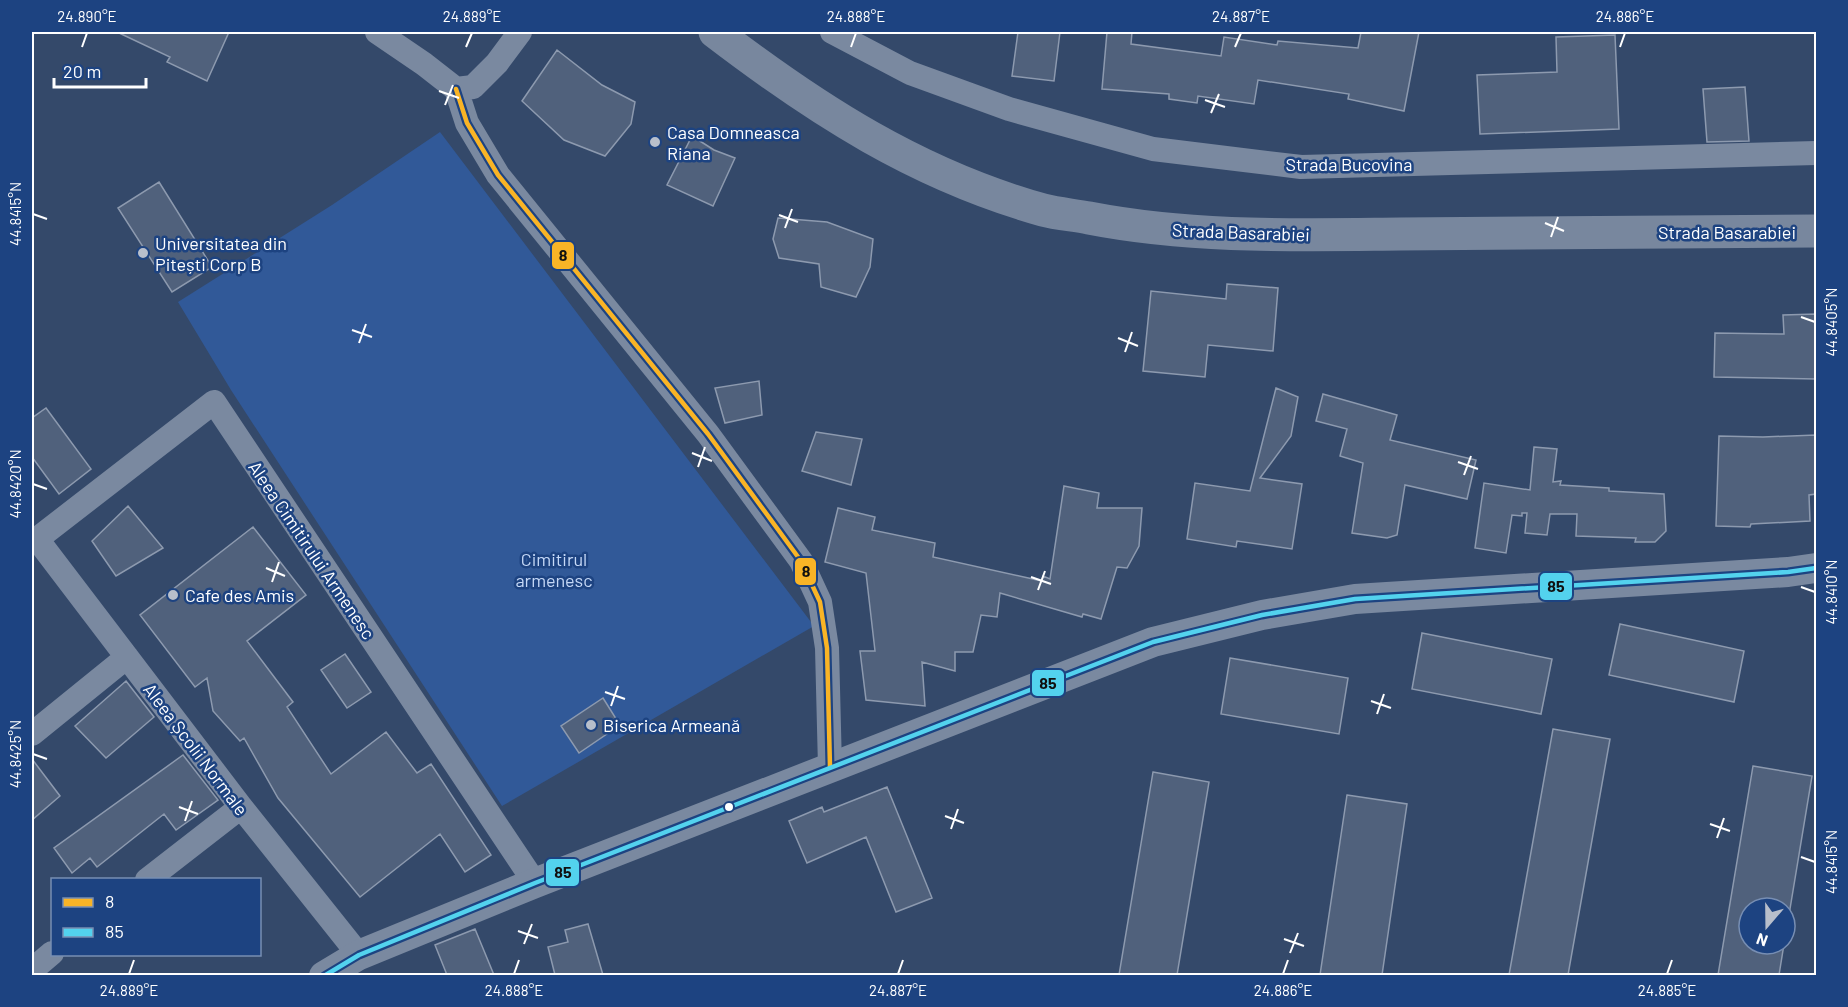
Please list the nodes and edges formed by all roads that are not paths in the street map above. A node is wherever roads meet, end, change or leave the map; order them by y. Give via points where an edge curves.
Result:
1 (377, 32) edge
2 (520, 32) edge
3 (715, 32) edge
4 (832, 32) edge
5 (456, 89) junction
6 (1816, 153) edge
7 (1816, 231) edge
8 (37, 540) joint
9 (1816, 568) edge
10 (127, 657) junction
11 (32, 734) edge
12 (830, 767) junction
13 (241, 807) junction
14 (148, 878) edge
15 (535, 883) junction
16 (51, 954) edge
17 (359, 955) junction
18 (32, 970) edge
19 (324, 975) edge

1 - 5 street
2 - 5 street via 473,87
3 - 7 main road, Strada Basarabiei via 777,79 862,134 949,177 1044,210 1125,225 1188,233 1282,235
4 - 6 street, Strada Bucovina via 910,73 1009,109 1176,152 1301,167
5 - 12 street via 467,123 498,175 708,434 801,561 820,602 827,648
8 - 10 street, Aleea Școlii Normale
8 - 15 street, Aleea Cimitirului Armenesc via 214,402
9 - 12 street via 1355,599 1262,615 1153,642
10 - 11 street
10 - 13 street, Aleea Școlii Normale
12 - 15 street
13 - 14 street
13 - 17 street, Aleea Școlii Normale
15 - 17 street
16 - 18 street
17 - 19 street

